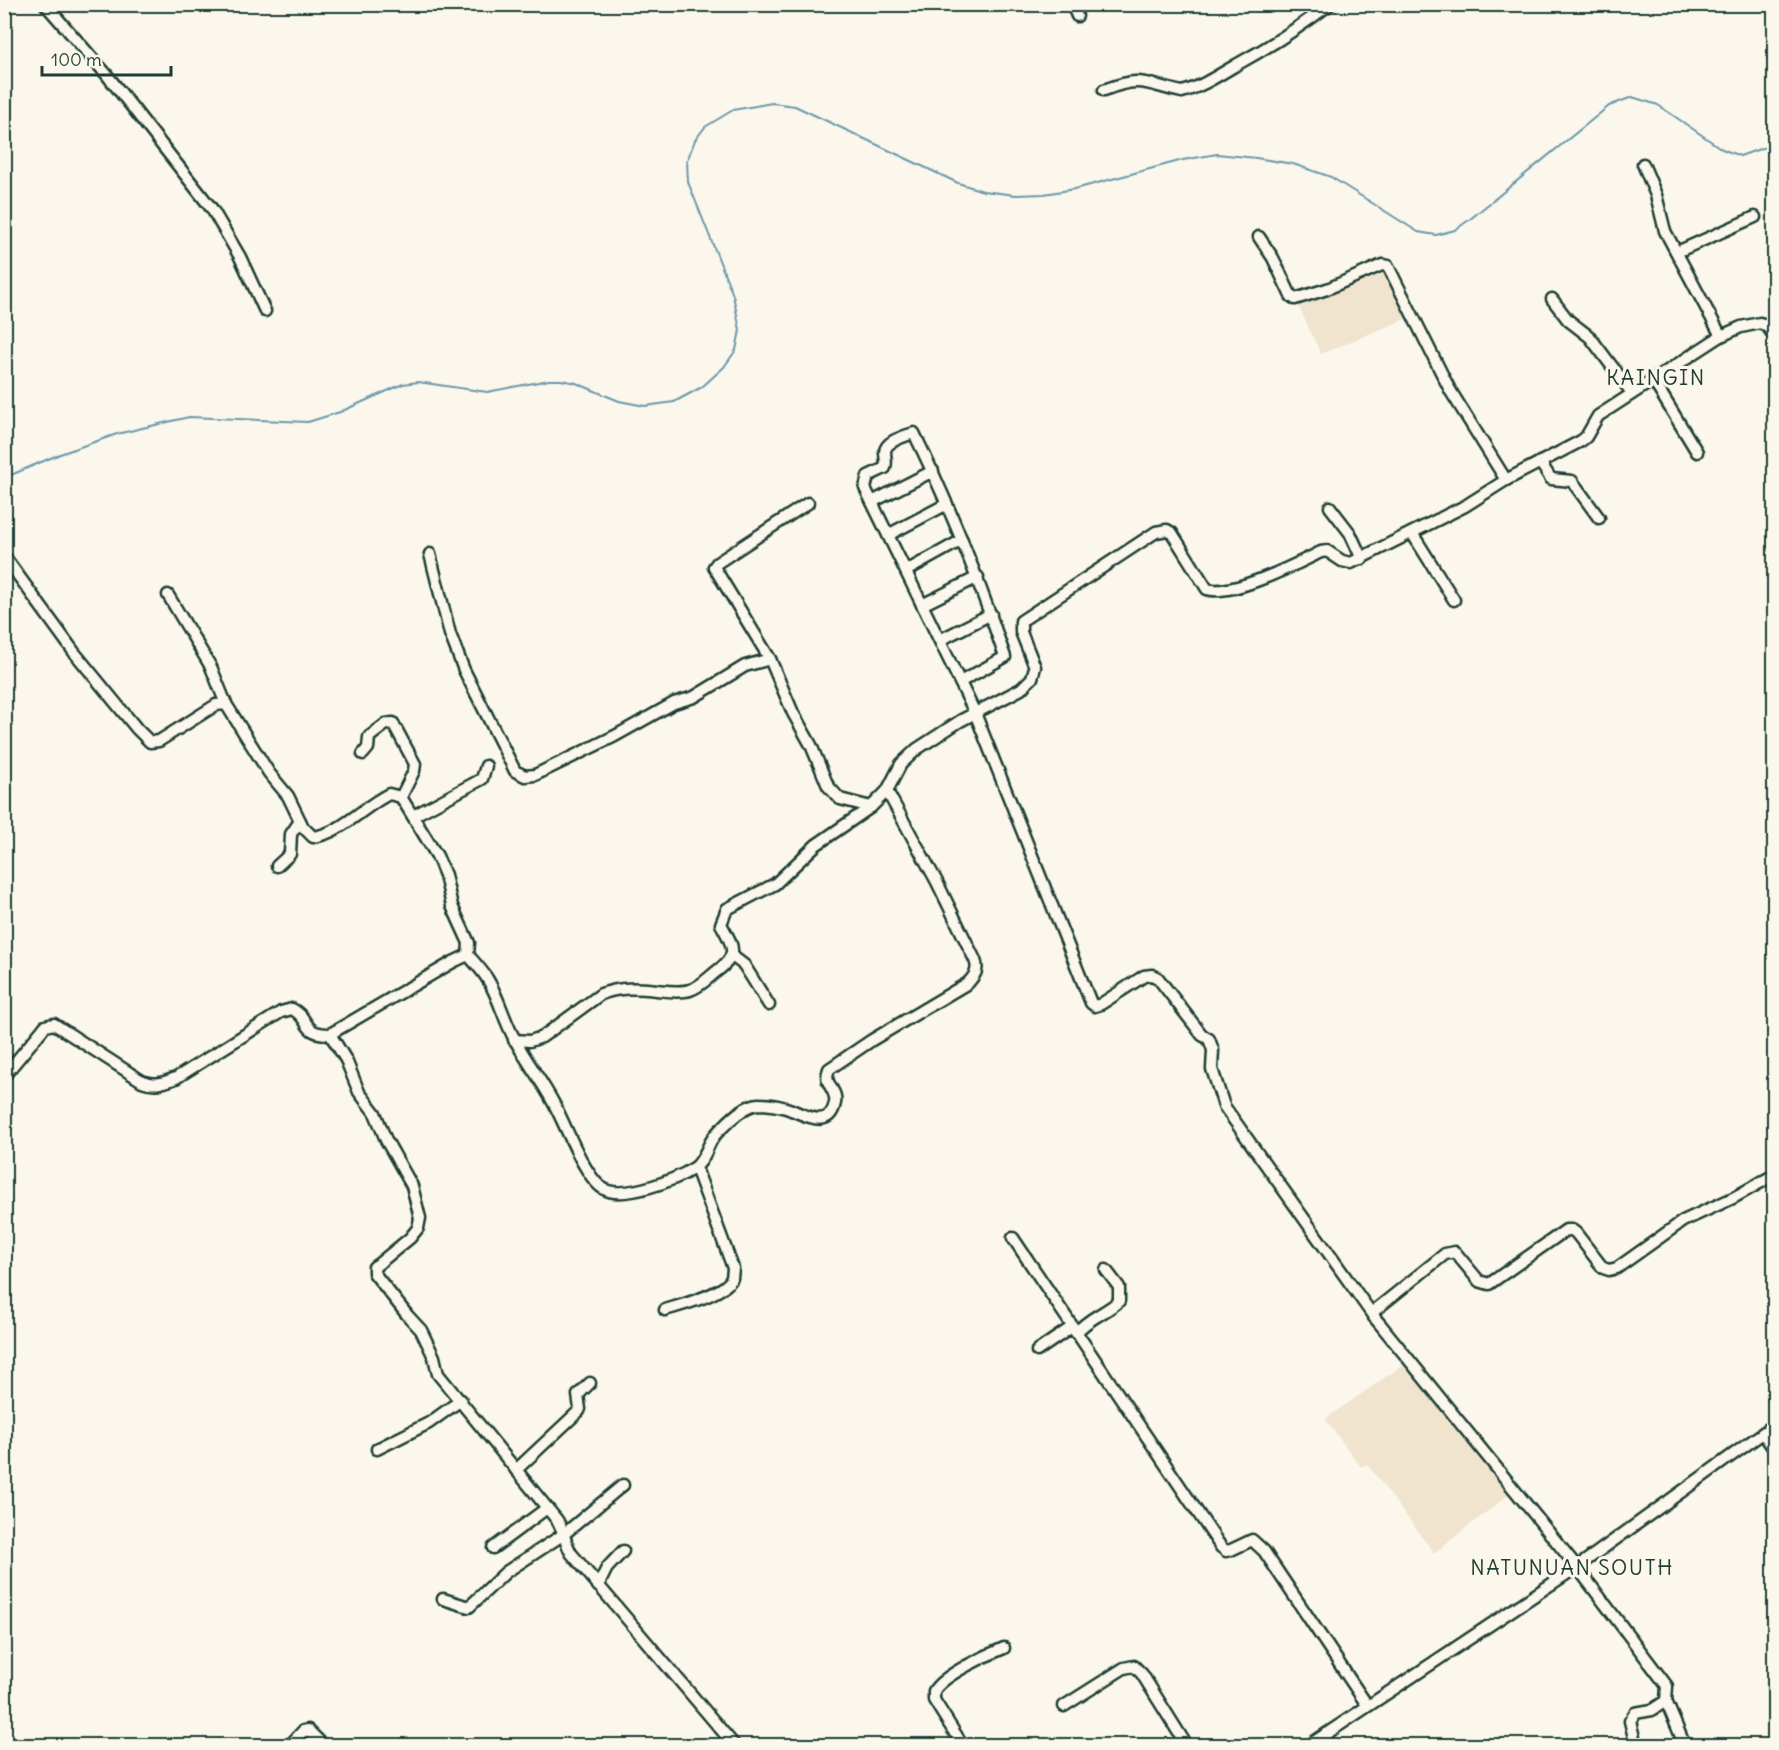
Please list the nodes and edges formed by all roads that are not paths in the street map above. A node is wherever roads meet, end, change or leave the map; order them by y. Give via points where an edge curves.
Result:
1 (45, 4) edge
2 (1072, 4) edge
3 (1330, 4) edge
4 (1077, 16) dead end
5 (1104, 90) dead end
6 (1643, 164) dead end
7 (1755, 217) dead end
8 (1259, 237) dead end
9 (1677, 252) junction
10 (1552, 299) dead end
11 (266, 311) dead end
12 (1721, 336) junction
13 (1774, 336) edge
14 (1653, 380) junction
15 (1632, 393) junction
16 (1697, 452) dead end
17 (1540, 462) junction
18 (933, 471) junction
19 (1506, 480) junction
20 (872, 501) junction
21 (807, 503) dead end
22 (947, 504) junction
23 (1330, 507) dead end
24 (1599, 518) dead end
25 (1412, 533) junction
26 (888, 535) junction
27 (962, 540) junction
28 (430, 554) dead end
29 (4, 556) edge
30 (1362, 559) junction
31 (906, 571) junction
32 (978, 577) junction
33 (168, 595) dead end
34 (1454, 600) dead end
35 (922, 605) junction
36 (991, 614) junction
37 (940, 640) junction
38 (770, 658) junction
39 (960, 682) junction
40 (226, 704) junction
41 (975, 713) junction
42 (363, 754) dead end
43 (486, 766) dead end
44 (887, 791) junction
45 (401, 797) junction
46 (871, 807) junction
47 (413, 816) junction
48 (300, 821) junction
49 (277, 866) dead end
50 (468, 955) junction
51 (732, 956) junction
52 (770, 1005) dead end
53 (330, 1034) junction
54 (514, 1040) junction
55 (4, 1076) edge
56 (696, 1168) junction
57 (1774, 1175) edge
58 (1013, 1238) dead end
59 (1106, 1270) dead end
60 (665, 1310) dead end
61 (1374, 1317) junction
62 (1074, 1330) junction
63 (1037, 1351) dead end
64 (590, 1383) dead end
65 (461, 1400) junction
66 (1774, 1425) edge
67 (1763, 1433) junction
68 (377, 1449) dead end
69 (1774, 1449) edge
70 (516, 1470) junction
71 (623, 1485) dead end
72 (547, 1508) junction
73 (564, 1534) junction
74 (493, 1548) dead end
75 (623, 1551) dead end
76 (1577, 1567) junction
77 (598, 1586) junction
78 (443, 1599) dead end
79 (1004, 1648) dead end
80 (1666, 1701) junction
81 (1367, 1705) junction
82 (1064, 1706) dead end
83 (289, 1746) edge
84 (324, 1746) edge
85 (735, 1746) edge
86 (963, 1746) edge
87 (1187, 1746) edge
88 (1308, 1746) edge
89 (1636, 1746) edge
90 (1685, 1746) edge

1 - 11 street via 107,75 212,209
2 - 4 street
3 - 5 street via 1277,41 1188,90 1182,92 1138,81
6 - 9 street via 1665,231
7 - 9 street
8 - 19 street via 1295,299 1388,267 1450,390
9 - 12 street
10 - 15 street via 1568,320 1590,337
12 - 13 street via 1761,323
12 - 14 street
14 - 15 street
14 - 16 street
15 - 17 street via 1595,418 1587,437
17 - 19 street
17 - 24 street via 1551,479 1574,483
18 - 20 street
18 - 20 street via 914,433 892,442 886,448 885,468 868,476 865,488
18 - 22 street
19 - 25 street
20 - 26 street
21 - 38 street via 714,567
22 - 26 street
22 - 27 street
23 - 30 street via 1350,533
25 - 30 street
25 - 34 street
26 - 31 street
27 - 31 street
27 - 32 street
28 - 38 street via 454,648 511,765 525,776 583,752 674,703 694,698 745,666
29 - 40 street via 74,652 150,742 159,741 216,705
30 - 41 street via 1346,563 1331,553 1321,552 1253,582 1213,591 1207,589 1172,533 1161,530 1021,621 1021,632 1035,667 1032,678 1021,689
31 - 35 street
32 - 35 street
32 - 36 street
33 - 40 street via 211,667
35 - 37 street
36 - 37 street
36 - 39 street via 1005,657
37 - 39 street
38 - 46 street via 828,786 840,799
39 - 41 street
40 - 48 street via 288,796
41 - 44 street via 909,756
41 - 61 street via 1091,1003 1101,1004 1144,976 1158,978 1209,1039 1212,1069 1224,1106
42 - 45 street via 369,737 393,723 415,764
43 - 47 street via 482,779
44 - 46 street
44 - 56 street via 975,960 975,975 828,1069 827,1081 836,1102 830,1113 817,1119 785,1108 759,1104 748,1107 712,1139
45 - 47 street
45 - 48 street via 389,794 322,836 313,837
46 - 51 street via 816,845 775,884 727,909 721,924 732,944
47 - 50 street via 445,875 452,906 469,943
48 - 49 street via 291,834 290,854
50 - 53 street
50 - 54 street via 489,981
51 - 52 street via 744,966
51 - 54 street via 690,990 612,990 542,1037
53 - 55 street via 311,1031 300,1014 287,1009 176,1078 152,1085 54,1024 42,1030
53 - 65 street via 412,1186 420,1218 410,1239 377,1265 374,1273 421,1330 438,1374
54 - 56 street via 601,1188 613,1193 640,1190
56 - 60 street via 733,1268 732,1278 724,1287
57 - 61 street via 1683,1221 1609,1270 1603,1268 1572,1230 1566,1230 1489,1284 1479,1281 1455,1252 1445,1254 1378,1306
58 - 62 street
59 - 62 street via 1119,1287 1119,1300
61 - 76 street
62 - 63 street
62 - 81 street via 1221,1547 1231,1550 1252,1540 1264,1551
64 - 70 street via 578,1395 579,1411
65 - 68 street via 429,1424
65 - 70 street
66 - 67 street
67 - 69 street
67 - 76 street
70 - 72 street
71 - 73 street
72 - 73 street
72 - 74 street
73 - 77 street via 572,1553
73 - 78 street via 506,1572 469,1606
75 - 77 street via 607,1568
76 - 80 street via 1666,1686
76 - 81 street
77 - 85 street
79 - 86 street via 978,1659 934,1691 934,1701
80 - 89 street via 1652,1710 1635,1713 1630,1721
80 - 90 street
81 - 88 street
82 - 87 street via 1124,1668 1134,1666
83 - 84 street via 308,1730

